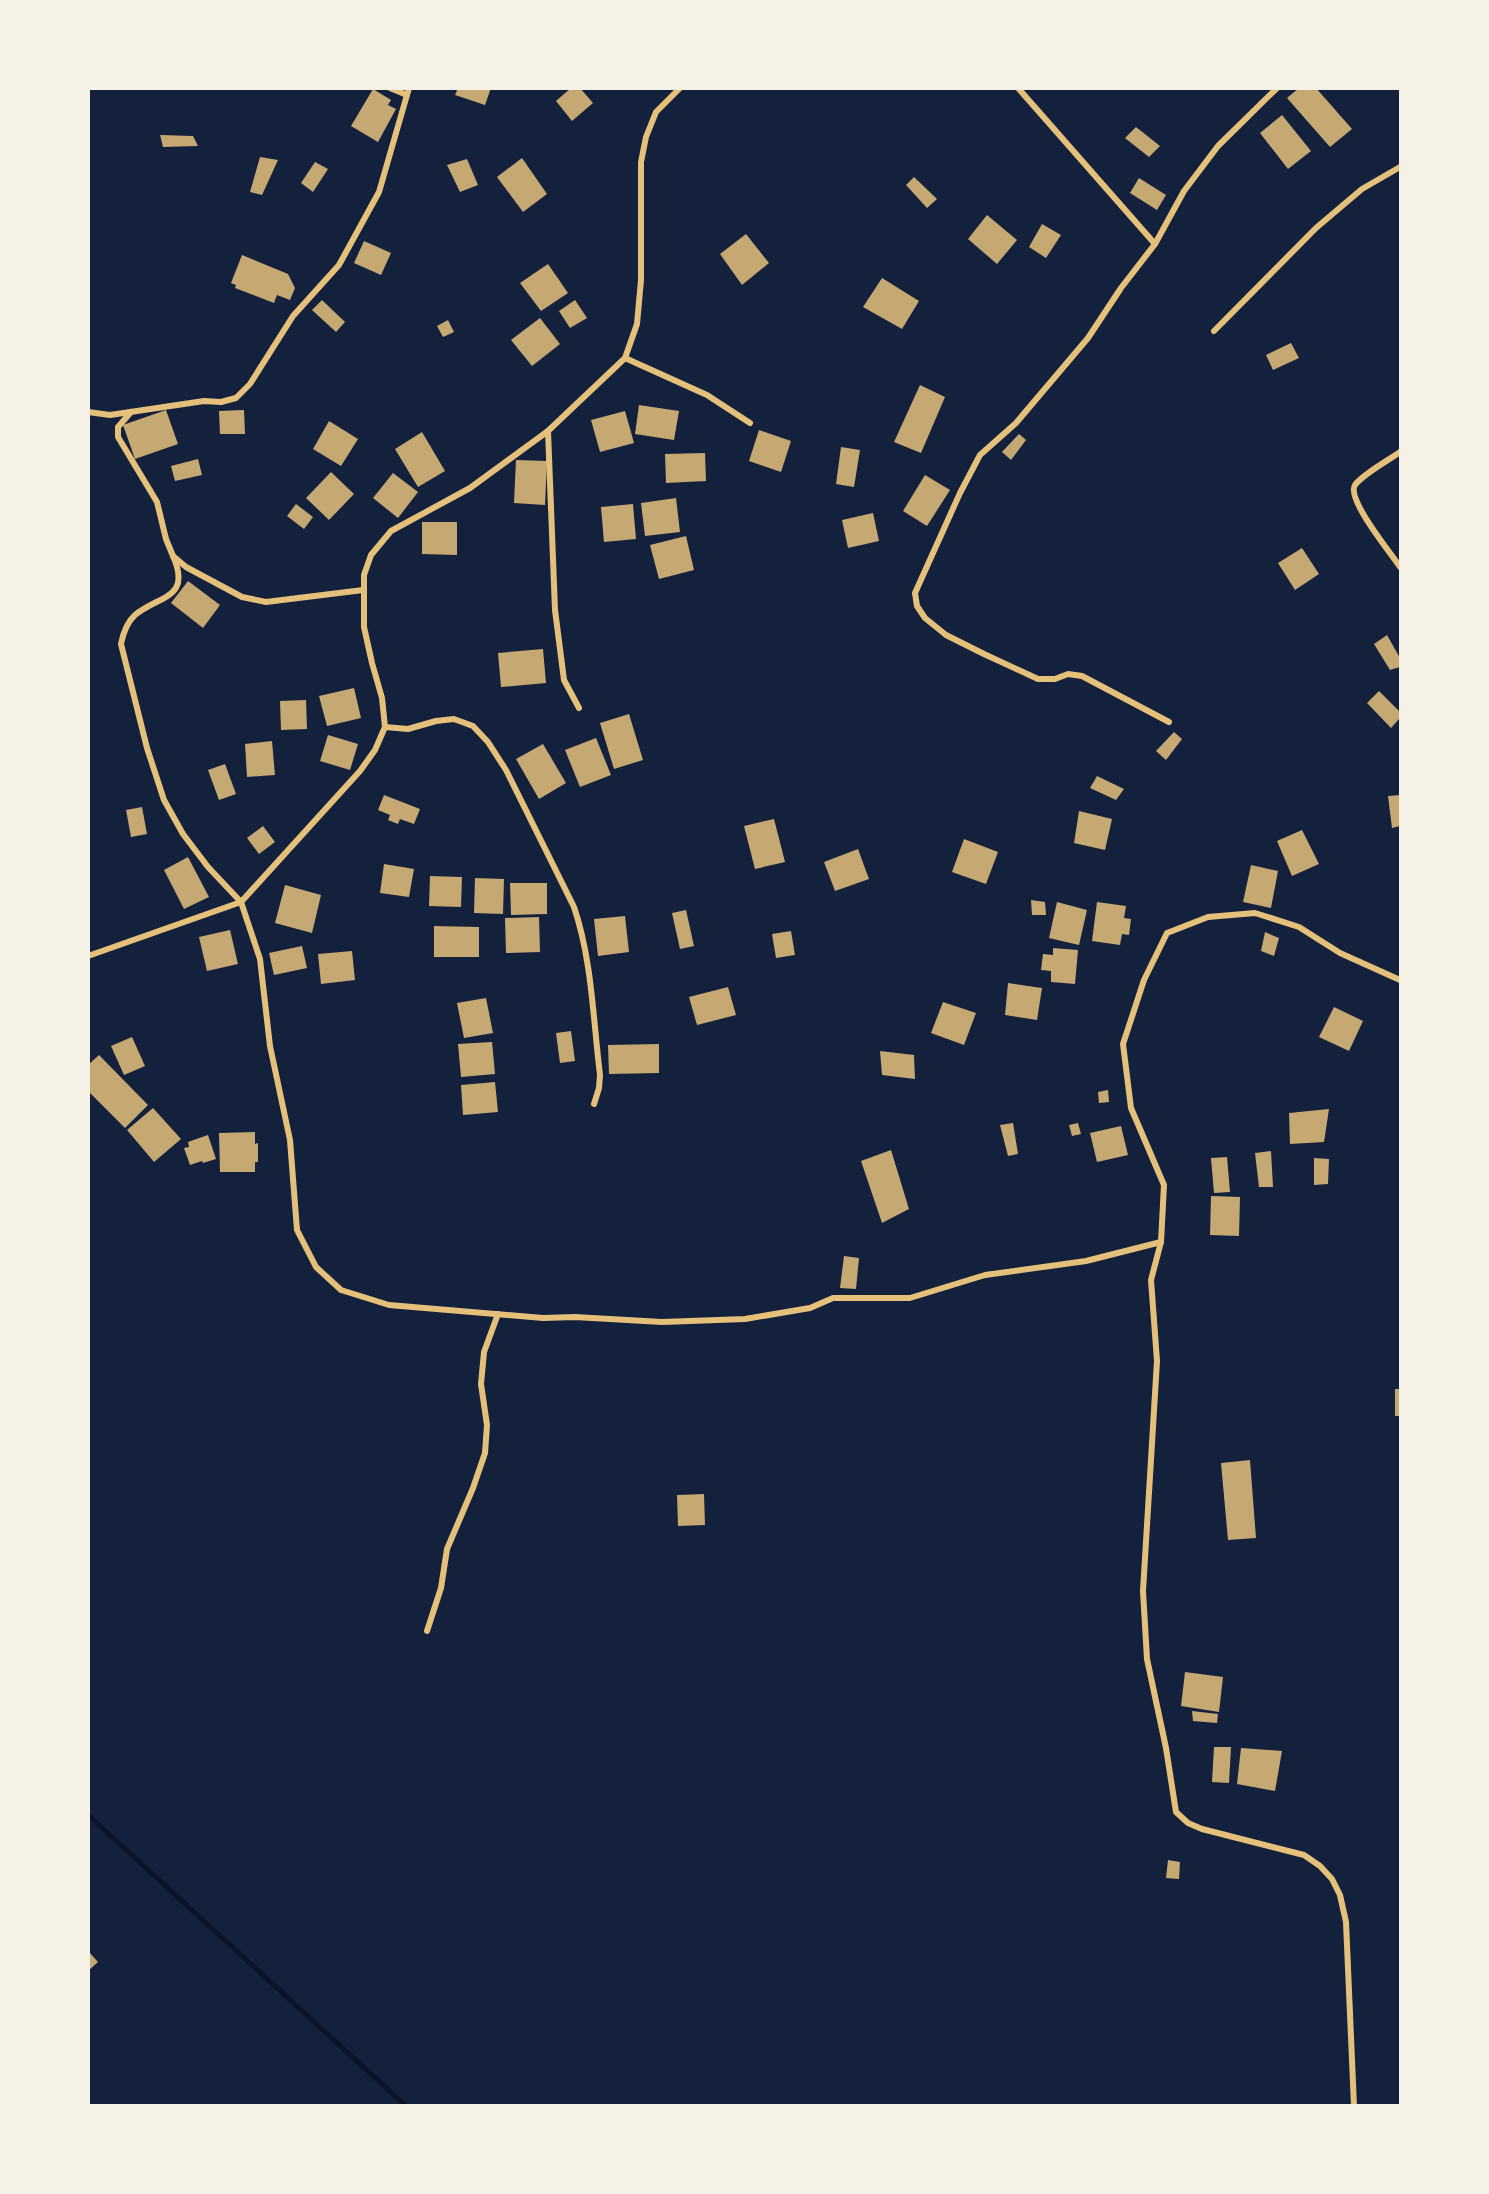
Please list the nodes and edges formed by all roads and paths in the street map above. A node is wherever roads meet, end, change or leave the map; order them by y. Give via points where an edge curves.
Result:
1 (390, 88) edge
2 (680, 88) edge
3 (1018, 88) edge
4 (1277, 88) edge
5 (408, 92) edge
6 (1401, 167) edge
7 (1155, 244) junction
8 (1214, 332) dead end
9 (625, 357) junction
10 (88, 412) edge
11 (131, 412) junction
12 (750, 423) dead end
13 (548, 431) junction
14 (1401, 452) edge
15 (173, 556) junction
16 (1401, 567) edge
17 (363, 590) junction
18 (579, 708) dead end
19 (1169, 722) dead end
20 (386, 727) junction
21 (241, 902) junction
22 (88, 956) edge
23 (1401, 980) edge
24 (594, 1104) dead end
25 (1161, 1242) junction
26 (498, 1314) junction
27 (427, 1631) dead end
28 (1354, 2106) edge

1 - 5 street
2 - 9 street via 656,112 646,137 641,162 637,324
3 - 7 street
4 - 7 street via 1218,146 1184,191
5 - 11 street via 379,192 339,265 293,316 250,384 236,398 221,402
6 - 8 street via 1362,189 1316,228
7 - 19 street via 1088,338 1016,423 980,455 915,593 916,606 925,618 974,650 1038,680 1068,674 1082,676
9 - 12 street via 707,395
9 - 13 street
10 - 11 street
11 - 15 street via 118,427 118,437 157,502
13 - 17 street via 470,488 391,531 371,555
13 - 18 street via 555,610 564,680
14 - 16 street via 1357,482 1353,494
15 - 17 street via 242,597 266,602
15 - 21 street via 178,586 171,595 134,616 124,630 121,644 147,748 165,800 183,834
17 - 20 street via 364,627
20 - 21 street via 360,771
20 - 24 street via 408,729 454,719 473,726 506,770 580,926 600,1075
21 - 22 street
21 - 26 street via 260,959 270,1046 290,1140 297,1230 316,1267 342,1290 389,1305
23 - 25 street via 1340,953 1299,927 1256,913 1208,917 1167,933 1144,980 1123,1044 1131,1108 1164,1185
25 - 26 street via 1086,1261 985,1275 910,1298 833,1298 810,1308 745,1319 662,1322
25 - 28 street via 1151,1280 1157,1361 1143,1591 1147,1659 1176,1812 1202,1829 1304,1855 1332,1879 1346,1922
26 - 27 street via 484,1352 485,1453 447,1549 441,1588

